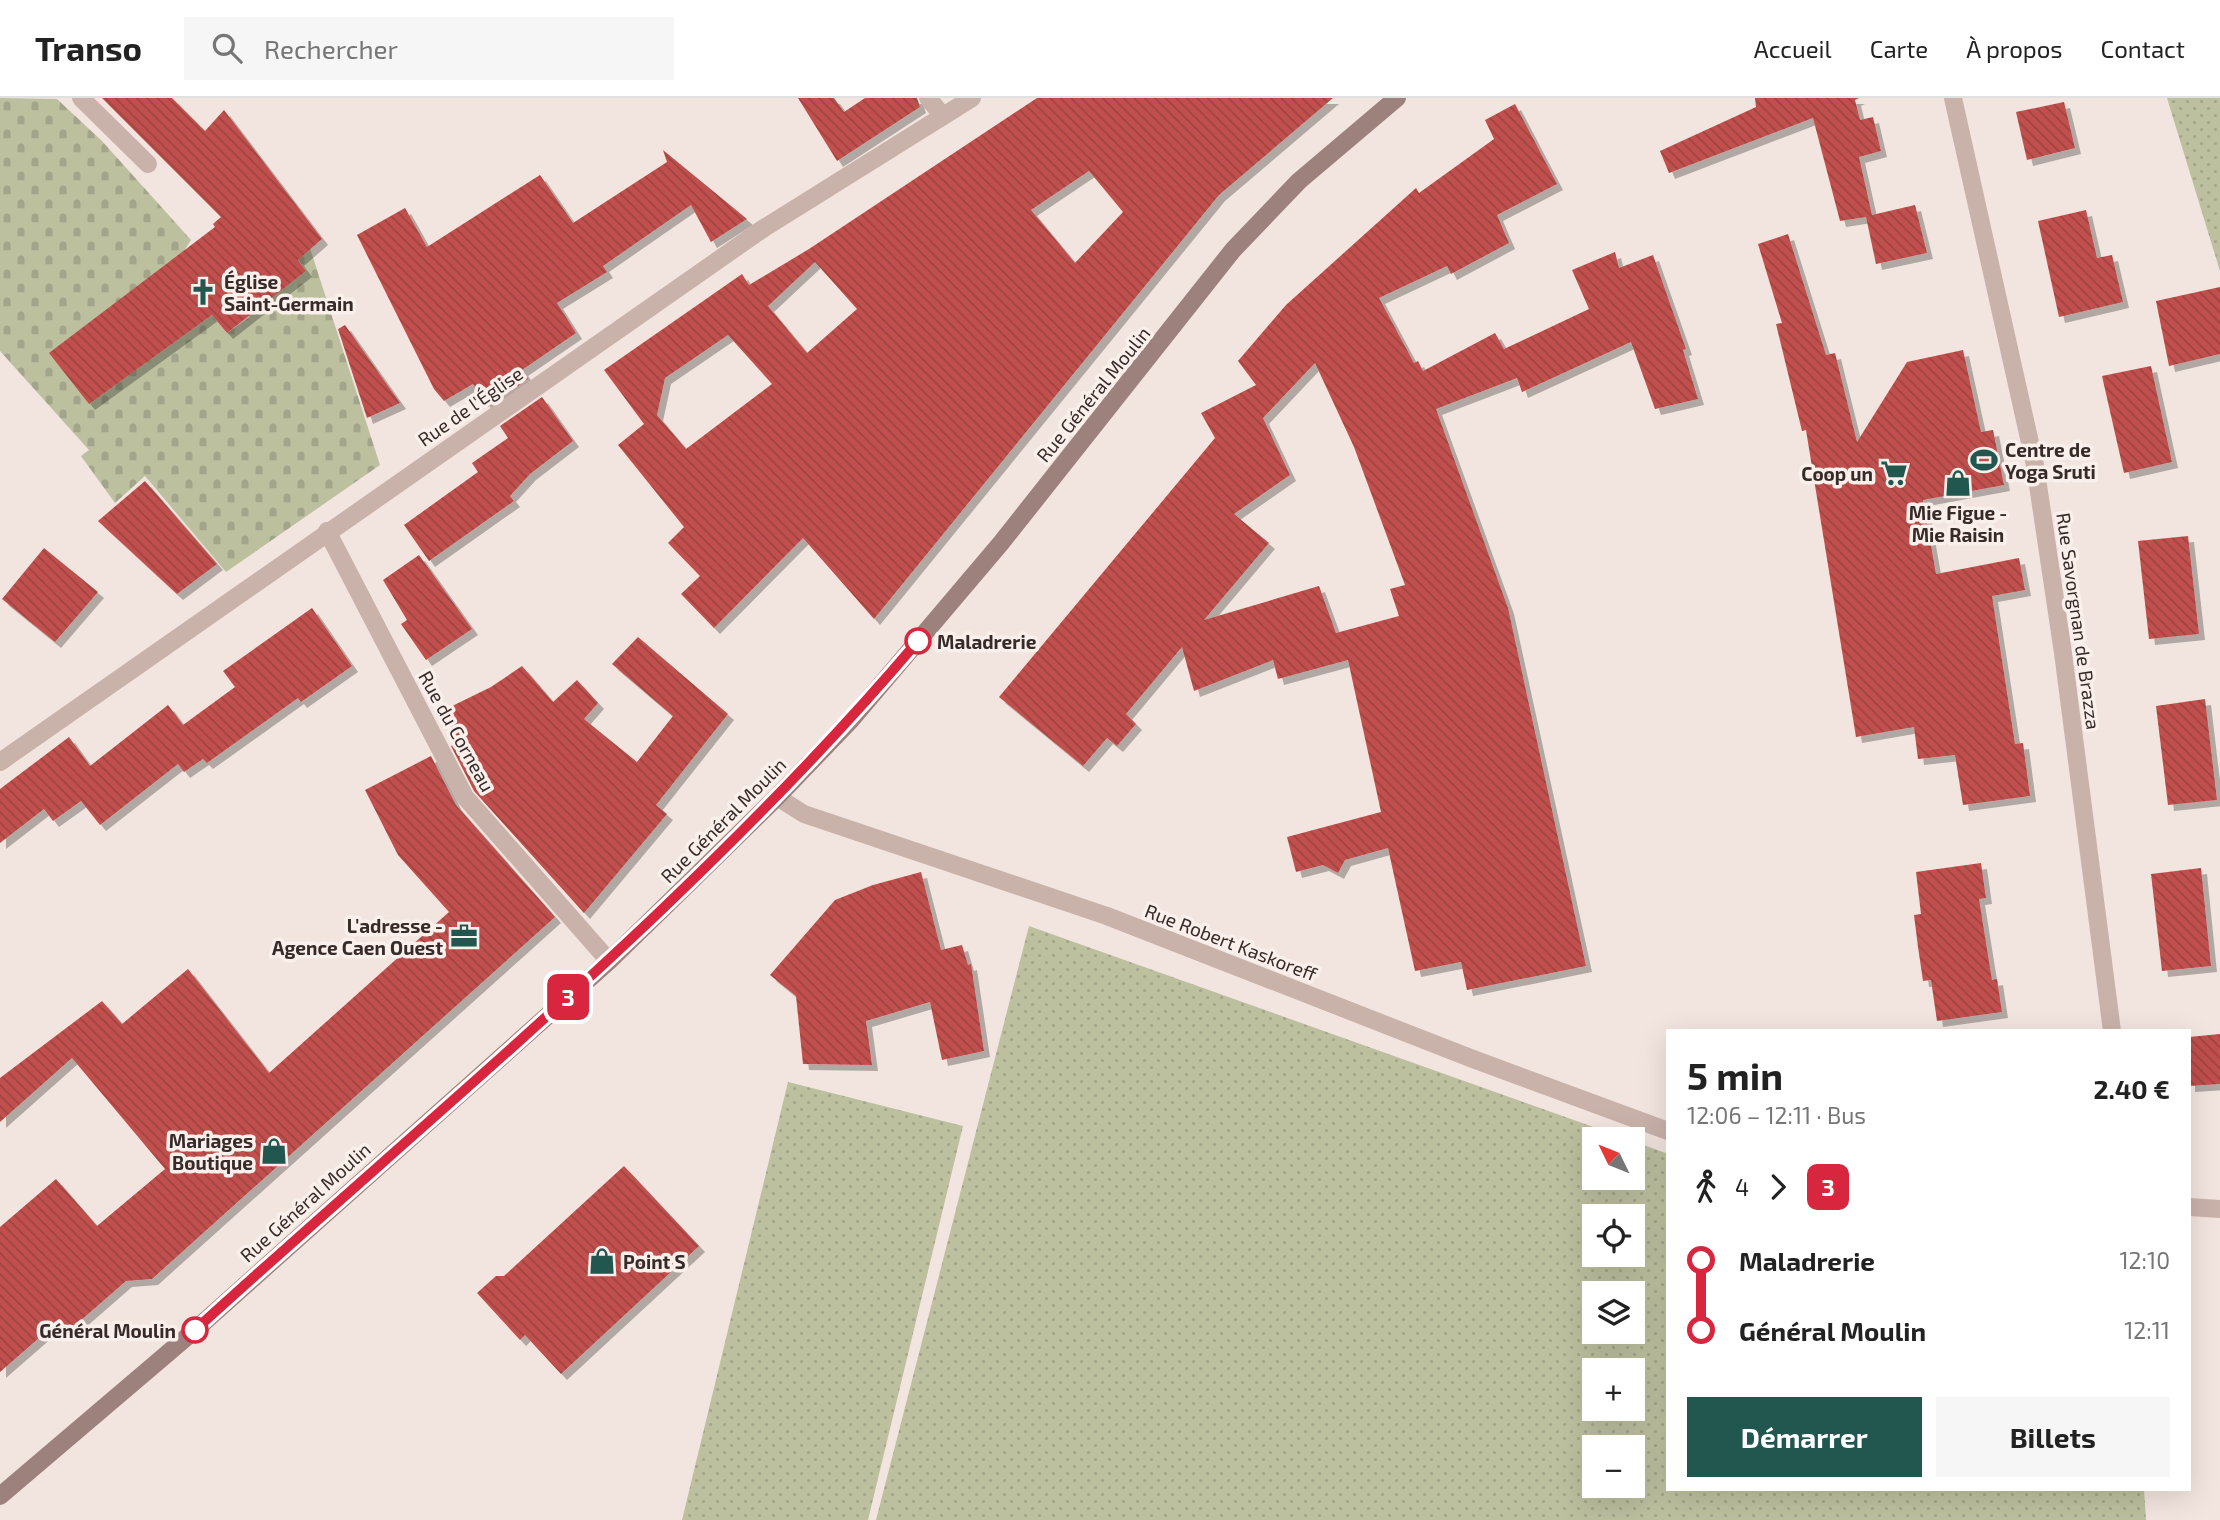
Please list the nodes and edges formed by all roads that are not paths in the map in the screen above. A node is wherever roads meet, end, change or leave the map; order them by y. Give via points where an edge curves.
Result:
1 (82, 98) edge
2 (928, 98) edge
3 (972, 98) edge
4 (1397, 98) edge
5 (1953, 98) edge
6 (943, 116) junction
7 (148, 164) dead end
8 (327, 531) junction
9 (0, 762) edge
10 (777, 797) junction
11 (609, 961) junction
12 (2112, 1029) edge
13 (1666, 1130) edge
14 (2191, 1207) edge
15 (2220, 1209) edge
16 (0, 1496) edge

1 - 7 street
2 - 6 street
3 - 6 street, Rue de l'Église
4 - 10 main road, Rue Général Moulin via 1299,181 1233,250 1001,543 851,720
5 - 12 street, Rue Savorgnan de Brazza via 2035,465
6 - 8 street, Rue de l'Église via 764,228
8 - 9 street, Rue de l'Église
8 - 11 street, Rue du Corneau via 465,797
10 - 11 main road, Rue Général Moulin
10 - 13 street, Rue Robert Kaskoreff via 804,814 1107,916
11 - 16 main road, Rue Général Moulin via 195,1330
14 - 15 street

